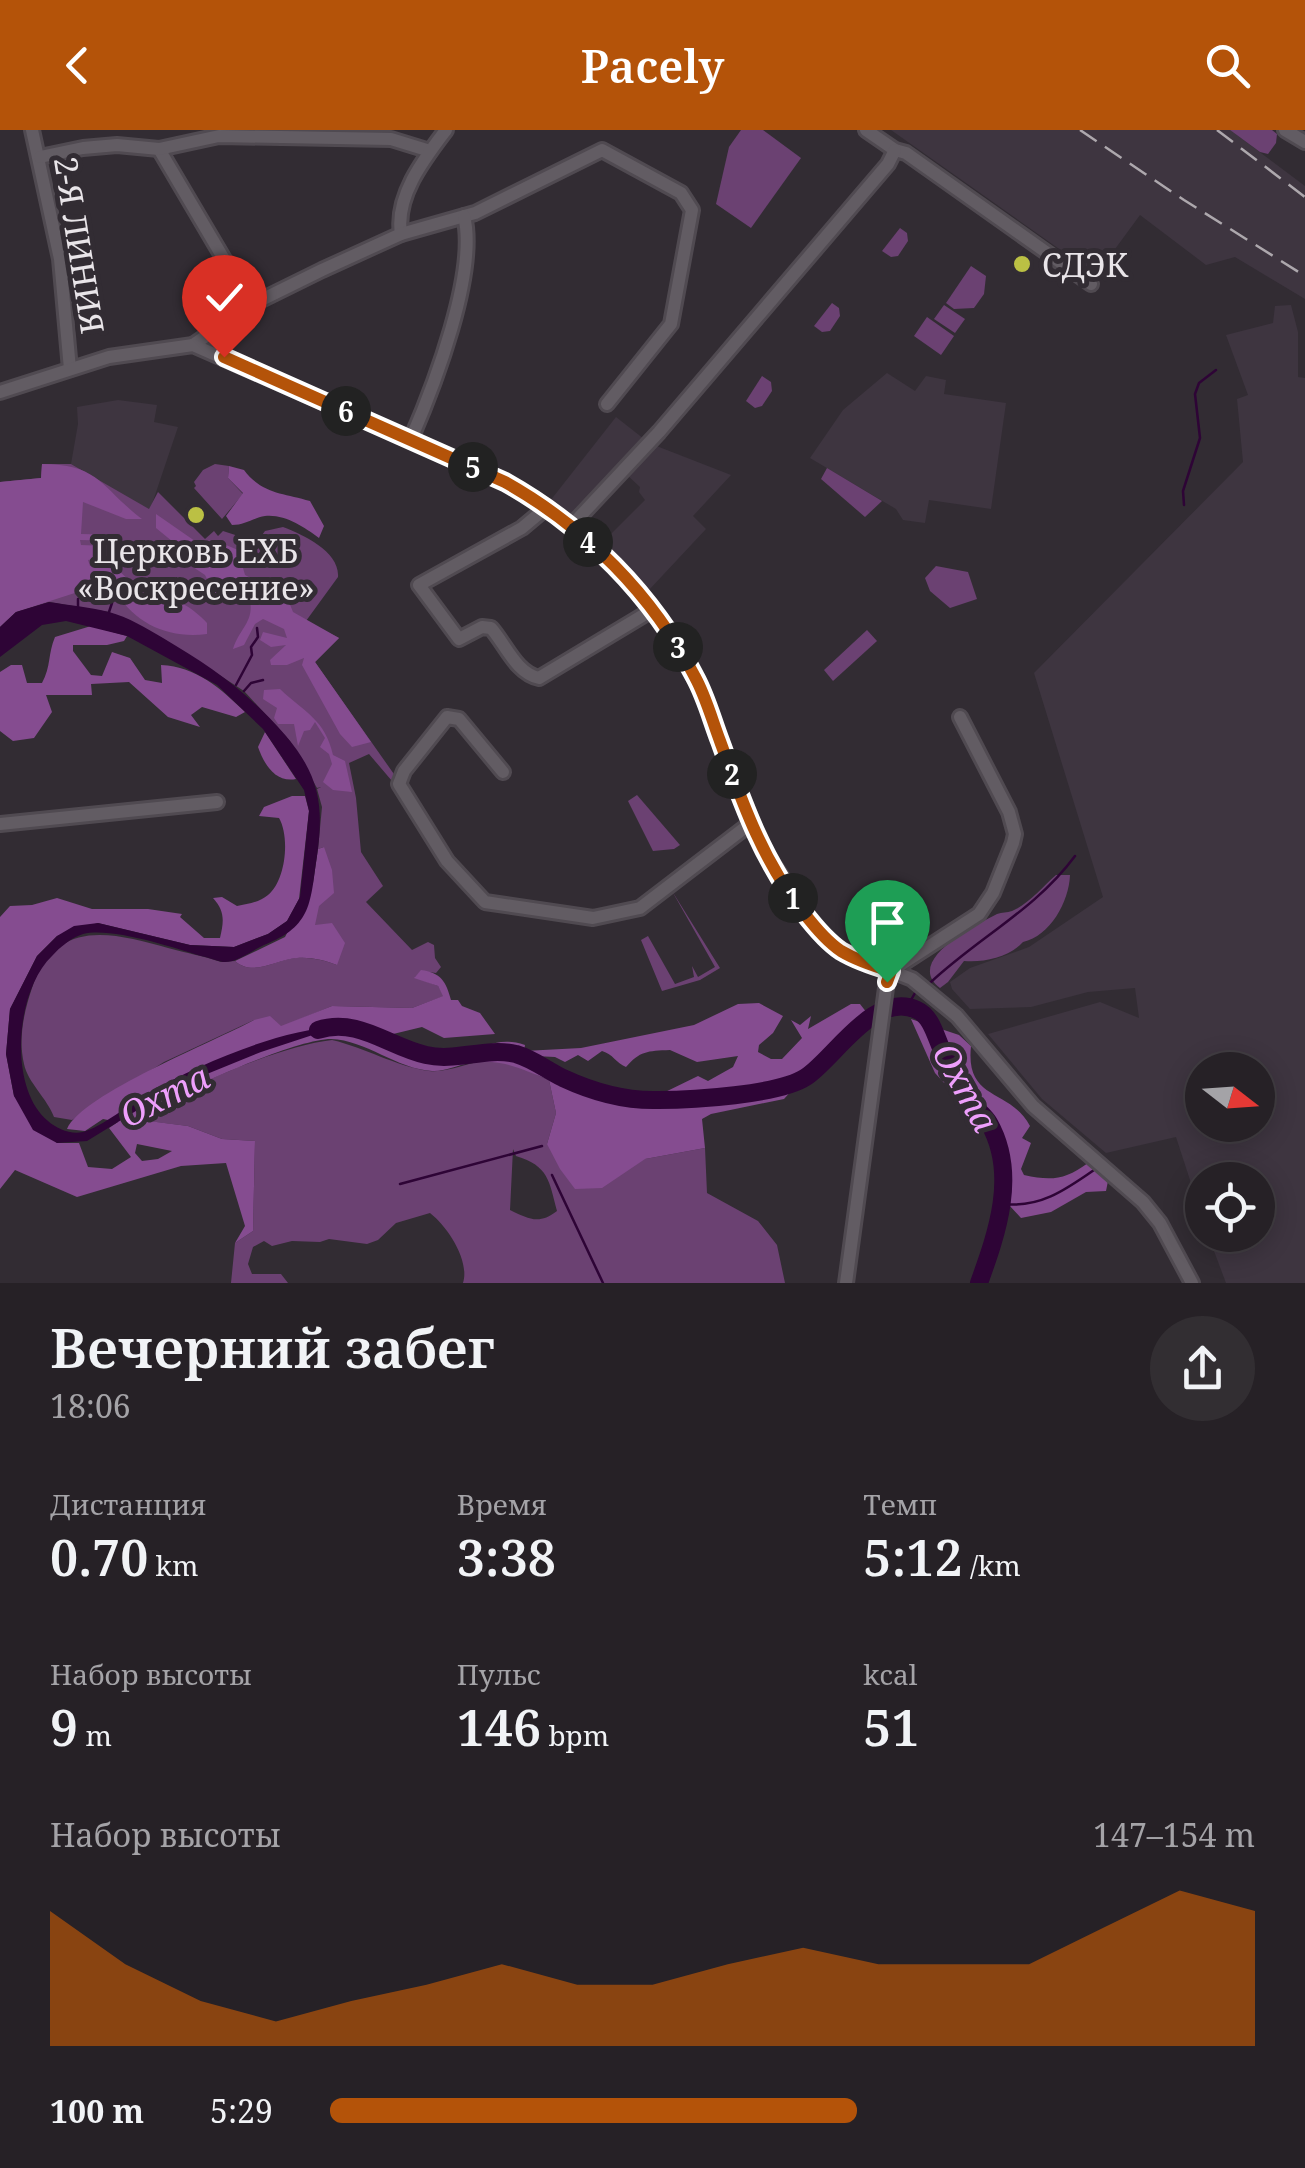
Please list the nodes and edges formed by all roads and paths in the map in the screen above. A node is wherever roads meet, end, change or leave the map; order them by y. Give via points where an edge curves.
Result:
1 (32, 130) edge
2 (446, 130) edge
3 (866, 130) edge
4 (1284, 130) edge
5 (219, 133) edge
6 (1305, 142) edge
7 (158, 150) junction
8 (895, 150) junction
9 (430, 151) junction
10 (40, 157) junction
11 (464, 216) junction
12 (401, 234) junction
13 (1091, 284) dead end
14 (251, 305) junction
15 (193, 346) junction
16 (70, 370) junction
17 (0, 392) edge
18 (607, 404) dead end
19 (411, 439) junction
20 (547, 507) junction
21 (571, 526) junction
22 (652, 610) junction
23 (960, 717) dead end
24 (504, 772) dead end
25 (217, 802) dead end
26 (750, 823) junction
27 (0, 824) edge
28 (891, 971) junction
29 (846, 1283) edge
30 (1192, 1283) edge

1 - 10 street, 2-Я ЛИНИЯ
2 - 9 street
3 - 8 street
4 - 6 street
5 - 7 street
5 - 9 street via 391,139
7 - 10 street via 116,145
7 - 14 street
8 - 13 street
8 - 21 street
9 - 12 street via 409,186
10 - 16 street, 2-Я ЛИНИЯ via 60,258
11 - 12 street
11 - 18 street via 602,150 690,202 671,324
11 - 19 street via 464,267 451,326
12 - 14 street
14 - 15 street
15 - 16 street via 151,349
15 - 19 street
16 - 17 street
19 - 20 street
20 - 21 street
20 - 22 street via 419,585 458,639 491,628 520,668 540,678
21 - 22 street
22 - 26 street via 696,679
23 - 28 street via 1009,812 1013,843 979,914
24 - 26 street via 459,719 447,717 399,784 448,862 485,902 593,918 640,908
25 - 27 street
26 - 28 street via 814,926 841,950
28 - 29 street
28 - 30 street via 957,1016 1033,1106 1143,1202

